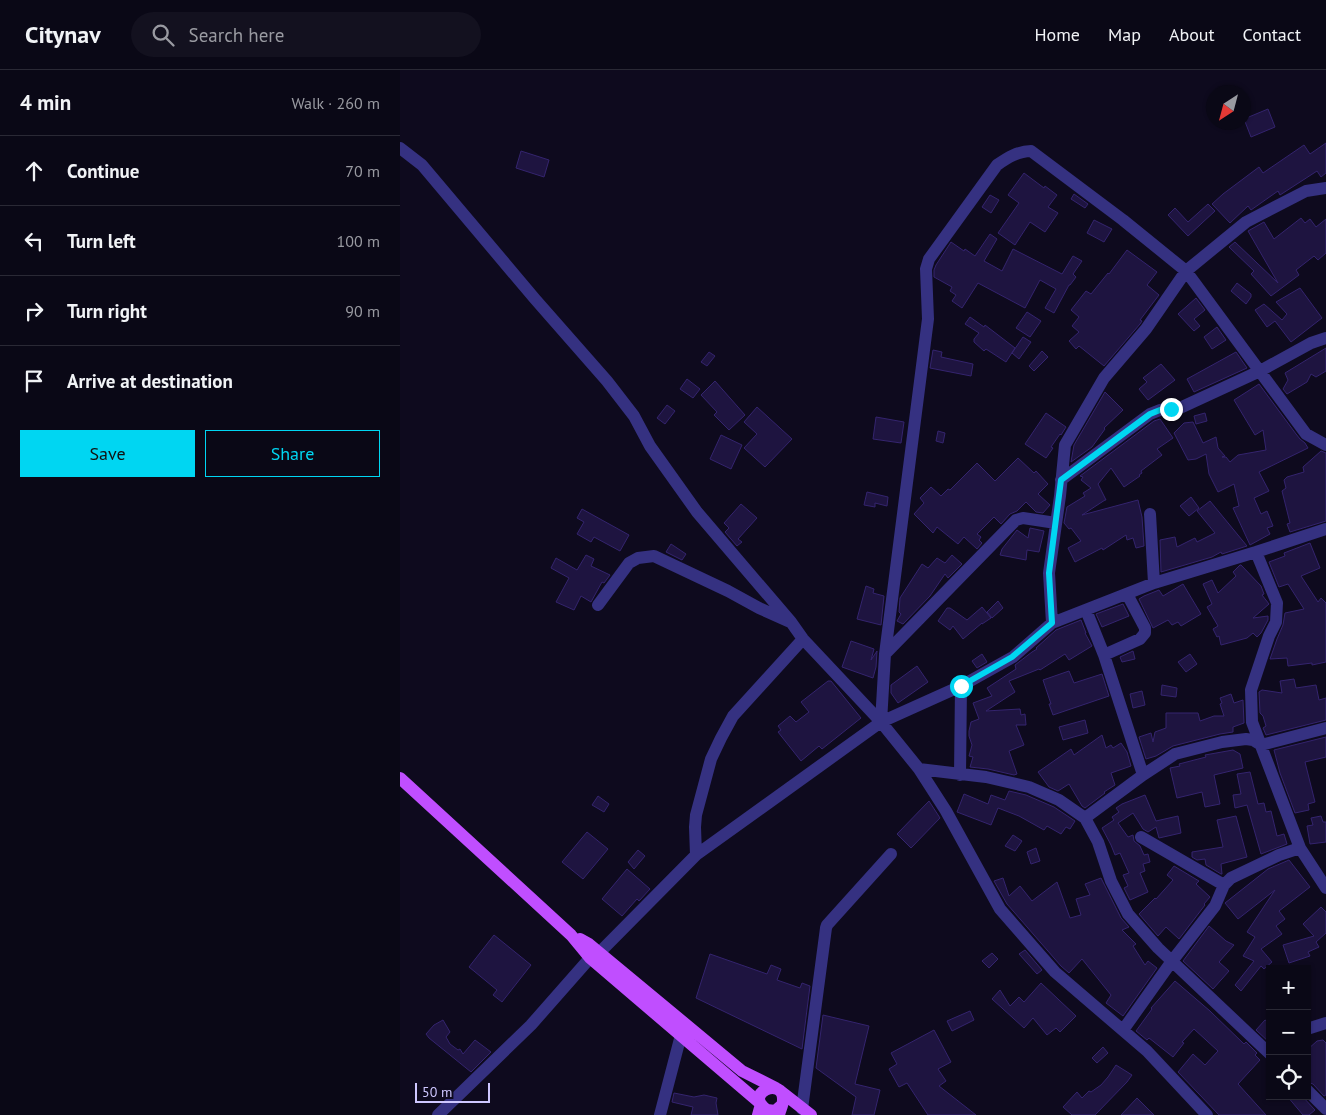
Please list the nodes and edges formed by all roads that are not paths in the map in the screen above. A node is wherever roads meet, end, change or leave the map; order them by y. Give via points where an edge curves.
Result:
1 (400, 148) edge
2 (1326, 188) edge
3 (1186, 270) junction
4 (1326, 338) edge
5 (1260, 371) junction
6 (1326, 444) edge
7 (1061, 480) junction
8 (1150, 514) dead end
9 (1056, 523) junction
10 (1326, 529) edge
11 (1256, 552) junction
12 (1154, 583) junction
13 (1127, 594) junction
14 (598, 605) dead end
15 (1086, 610) junction
16 (791, 622) junction
17 (1052, 623) junction
18 (802, 639) junction
19 (886, 654) junction
20 (1104, 655) junction
21 (961, 686) junction
22 (881, 722) junction
23 (1326, 728) edge
24 (1261, 745) junction
25 (919, 769) junction
26 (960, 775) junction
27 (1143, 775) junction
28 (400, 778) edge
29 (1085, 818) junction
30 (1142, 837) dead end
31 (1300, 848) junction
32 (892, 854) dead end
33 (696, 855) junction
34 (1224, 885) junction
35 (1326, 888) edge
36 (595, 955) junction
37 (1172, 961) junction
38 (1326, 1023) edge
39 (1311, 1028) edge
40 (1123, 1030) junction
41 (681, 1035) junction
42 (1266, 1048) edge
43 (778, 1089) junction
44 (1311, 1094) edge
45 (1326, 1109) edge
46 (769, 1112) edge
47 (807, 1112) edge
48 (438, 1115) edge
49 (660, 1115) edge
50 (1207, 1115) edge

1 - 16 street via 422,165 607,381 697,512
2 - 3 street via 1306,191 1246,222
3 - 5 street
3 - 7 street via 1146,329 1104,378 1065,445
3 - 19 street via 1031,151 1009,157 997,165 929,259 926,269 928,319
4 - 5 street
5 - 6 street via 1306,434
5 - 7 street via 1182,407 1150,414
7 - 9 street
8 - 12 street
9 - 17 street via 1049,573
9 - 19 street via 1023,518 1016,520
10 - 11 street
11 - 12 street
11 - 24 street via 1277,603 1276,622 1251,690 1252,722
12 - 13 street
13 - 15 street
13 - 20 street via 1145,633
14 - 16 street via 629,563 654,556
15 - 17 street
15 - 20 street
16 - 18 street
17 - 21 street via 1012,657
18 - 22 street
18 - 33 street via 732,716 721,738 711,759 696,815
19 - 22 street
20 - 27 street
21 - 22 street
21 - 26 street
22 - 25 street
22 - 33 street
23 - 24 street
24 - 27 street via 1246,739 1222,742 1175,754
24 - 31 street
25 - 26 street
25 - 40 street via 1000,909 1055,972
26 - 29 street via 1029,787 1059,800
27 - 29 street
28 - 36 main road via 571,935 589,944
29 - 37 street via 1128,914
30 - 34 street
31 - 34 street via 1231,878
31 - 35 street
32 - 47 street via 827,924
33 - 36 street
34 - 37 street via 1215,906
36 - 41 main road
36 - 43 main road via 742,1071
36 - 48 street via 531,1025
37 - 40 street
37 - 42 street
38 - 39 street
40 - 50 street
41 - 46 main road
41 - 49 street
43 - 46 main road via 783,1097
43 - 46 main road via 768,1088 760,1096
43 - 47 main road
44 - 45 street

